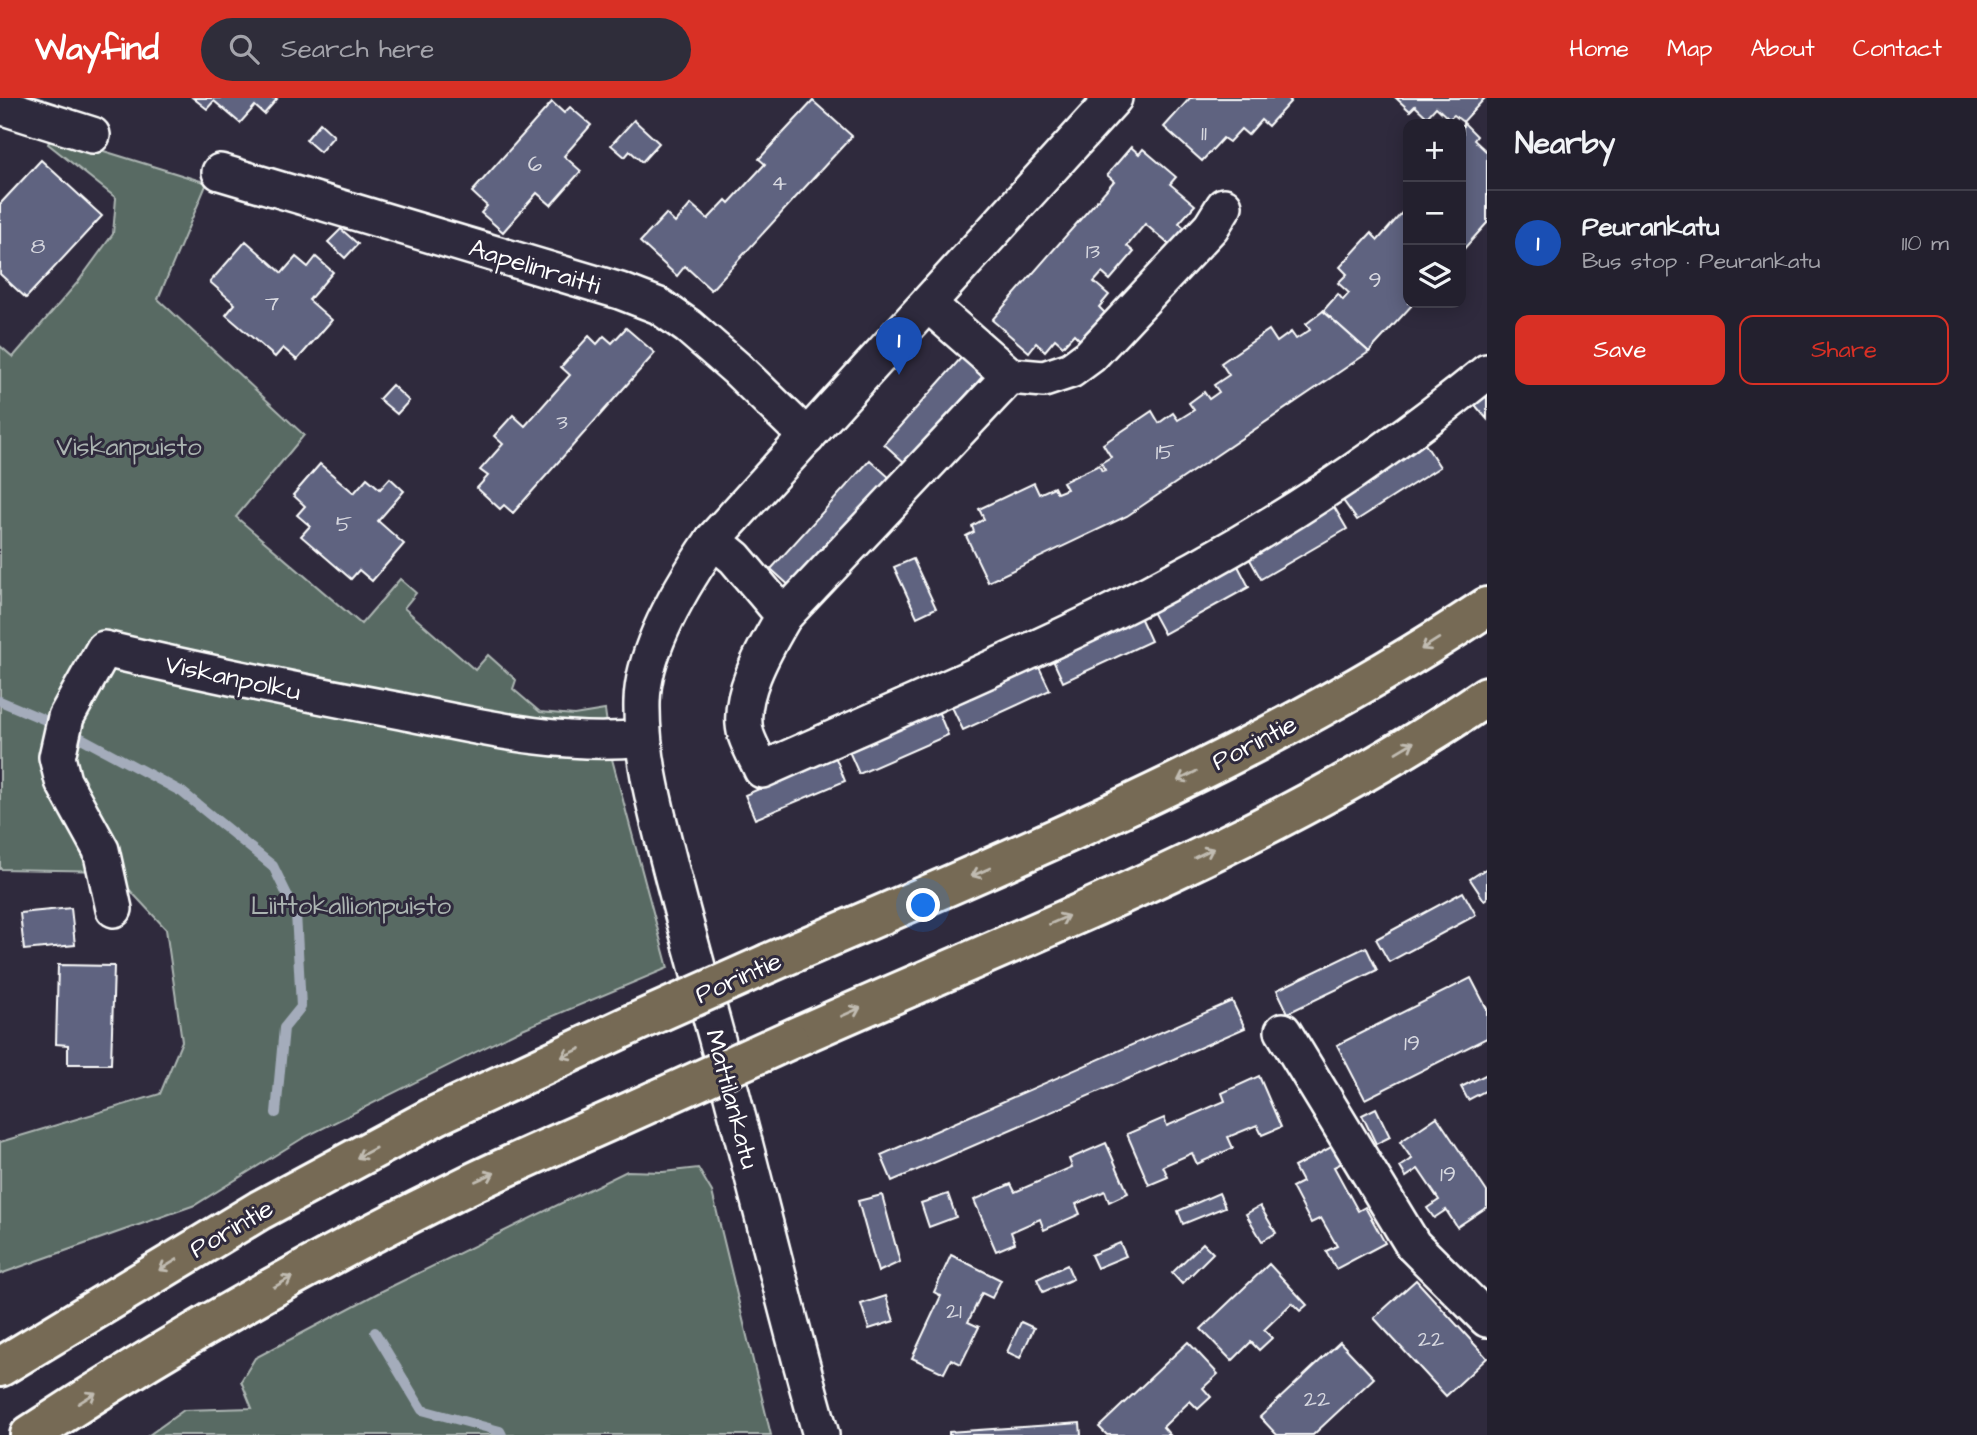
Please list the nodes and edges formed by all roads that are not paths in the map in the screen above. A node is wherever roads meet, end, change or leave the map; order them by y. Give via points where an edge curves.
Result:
1 (1104, 101) edge
2 (0, 106) edge
3 (92, 135) dead end
4 (220, 172) dead end
5 (1224, 206) dead end
6 (928, 304) junction
7 (1487, 372) edge
8 (1010, 376) junction
9 (807, 437) junction
10 (713, 540) junction
11 (1487, 607) edge
12 (784, 616) junction
13 (1487, 696) edge
14 (645, 751) junction
15 (114, 909) dead end
16 (1283, 1031) dead end
17 (1487, 1319) edge
18 (0, 1367) edge
19 (30, 1435) edge
20 (821, 1435) edge

1 - 6 street, Mattilankatu
2 - 3 street
4 - 9 street, Aapelinraitti via 659,306 736,368
5 - 8 street via 1211,227 1090,356 1071,370 1044,379
6 - 8 street
6 - 9 street, Mattilankatu
7 - 12 street via 1430,416 1245,540 1105,615 762,770 745,733 747,695 761,656
8 - 12 street
9 - 10 street, Mattilankatu
10 - 12 street via 735,558
10 - 14 street, Mattilankatu via 666,618 642,699
11 -> 18 highway, Porintie, bridge via 1300,719 1103,820 769,963 437,1115 260,1210
19 -> 13 highway, bridge via 289,1279 472,1183 1143,883 1324,795
14 - 15 street, Viskanpolku via 495,730 104,649 63,726 57,757 63,781 101,850
14 - 20 street, Mattilankatu via 680,905
16 - 17 street via 1413,1245

